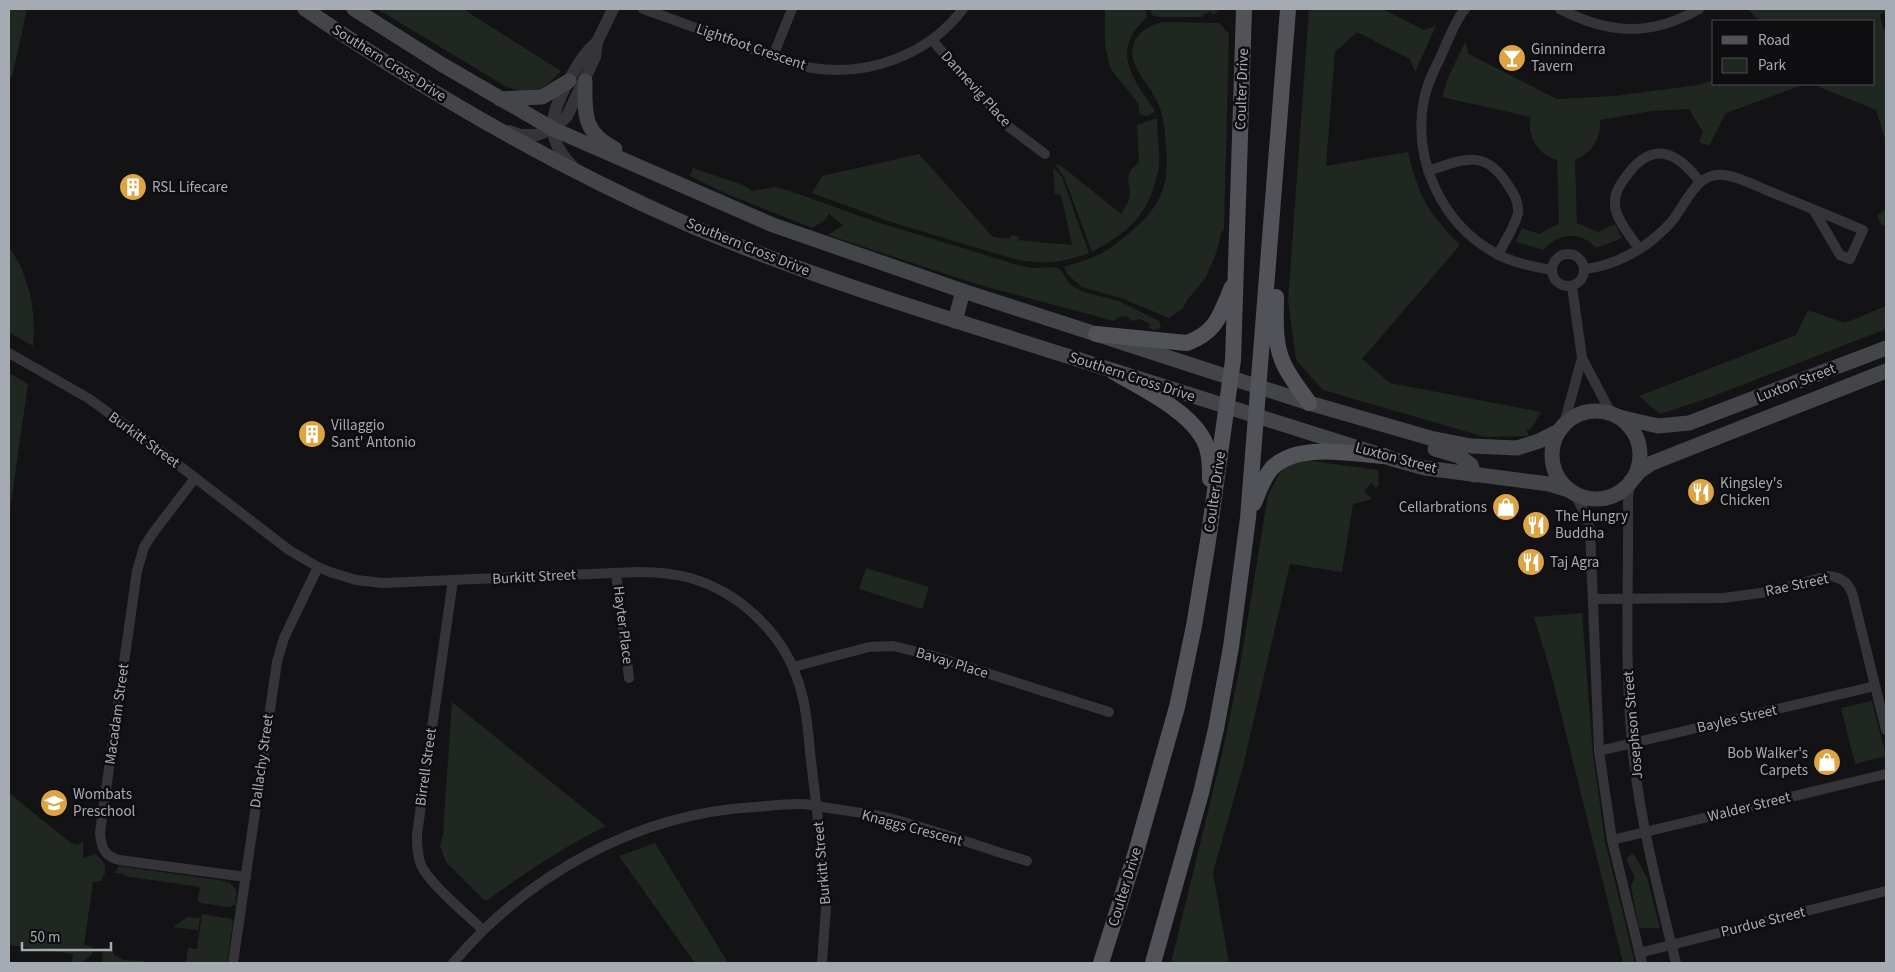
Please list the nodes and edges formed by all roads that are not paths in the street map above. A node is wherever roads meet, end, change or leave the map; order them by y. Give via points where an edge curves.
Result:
1 (305, 9) edge
2 (354, 9) edge
3 (613, 9) edge
4 (643, 9) edge
5 (792, 9) edge
6 (963, 9) edge
7 (1244, 9) edge
8 (1465, 9) edge
9 (1560, 9) edge
10 (1699, 9) edge
11 (1288, 10) edge
12 (932, 40) junction
13 (597, 42) junction
14 (774, 56) junction
15 (568, 81) junction
16 (585, 81) junction
17 (500, 99) junction
18 (488, 123) junction
19 (554, 129) junction
20 (1045, 154) dead end
21 (1428, 171) junction
22 (580, 173) junction
23 (664, 178) junction
24 (1700, 182) junction
25 (1813, 209) junction
26 (1639, 249) junction
27 (1498, 255) junction
28 (1270, 258) junction
29 (1584, 269) junction
30 (1552, 270) junction
31 (1236, 275) junction
32 (1572, 286) junction
33 (963, 291) junction
34 (955, 321) junction
35 (1096, 334) junction
36 (1886, 348) edge
37 (9, 353) edge
38 (1582, 358) junction
39 (1886, 371) edge
40 (1114, 372) junction
41 (1231, 377) junction
42 (1886, 380) edge
43 (1259, 386) junction
44 (1831, 393) junction
45 (1310, 403) junction
46 (1227, 407) junction
47 (1615, 415) junction
48 (1257, 417) junction
49 (1390, 426) junction
50 (1562, 427) junction
51 (1384, 456) junction
52 (1474, 475) junction
53 (195, 478) junction
54 (1631, 482) junction
55 (1572, 491) junction
56 (1248, 518) junction
57 (1208, 541) junction
58 (318, 567) junction
59 (616, 573) junction
60 (453, 580) junction
61 (1593, 599) junction
62 (1629, 599) junction
63 (793, 667) junction
64 (629, 678) dead end
65 (1875, 686) junction
66 (1109, 712) dead end
67 (1886, 730) edge
68 (1632, 744) junction
69 (1599, 751) junction
70 (1886, 774) edge
71 (817, 807) junction
72 (1645, 832) junction
73 (1612, 840) junction
74 (1027, 861) dead end
75 (246, 877) junction
76 (1886, 891) edge
77 (483, 930) junction
78 (1671, 945) junction
79 (1641, 958) edge
80 (233, 963) edge
81 (454, 963) edge
82 (822, 963) edge
83 (1101, 963) edge
84 (1153, 963) edge
85 (1676, 963) edge

1 - 18 main road, Southern Cross Drive via 366,50
2 - 17 main road, Southern Cross Drive
3 - 13 street
4 - 14 street, Lightfoot Crescent
5 - 14 street
6 - 12 street, Lightfoot Crescent
7 - 31 main road, Coulter Drive
8 - 21 street via 1431,76 1424,97 1422,140
9 - 10 street via 1596,25 1620,29 1644,29 1667,24
11 - 28 main road
12 - 14 street, Lightfoot Crescent via 894,60 853,69 811,67
12 - 20 street, Dannevig Place via 1008,127
13 - 15 street via 584,53
13 - 16 street
15 - 17 main road via 542,97
15 - 19 street via 554,110
16 - 19 street via 567,116
16 - 23 main road via 586,119 594,132 606,144
17 - 19 main road, Southern Cross Drive
18 - 19 street via 520,135 536,135
18 - 22 main road, Southern Cross Drive
19 - 22 street via 557,146 564,158
19 - 23 main road, Southern Cross Drive
21 - 27 street via 1456,222
21 - 27 street via 1478,159 1500,174 1517,198 1518,210
22 - 34 main road, Southern Cross Drive via 759,254
23 - 33 main road, Southern Cross Drive via 773,225
24 - 25 street via 1718,175 1736,177
24 - 26 street via 1659,235
24 - 26 street via 1690,168 1674,156 1649,156 1633,167 1618,188 1615,203 1620,218
25 - 25 street via 1862,230 1850,259 1840,255
26 - 29 street via 1613,262
27 - 30 street via 1527,266
28 - 43 main road
28 - 45 main road via 1281,358
29 - 30 street via 1580,259 1564,254 1557,258
29 - 32 street via 1581,280
30 - 32 street via 1558,283
31 - 35 main road via 1218,322 1200,338 1176,344
31 - 41 main road, Coulter Drive
32 - 38 street
33 - 34 main road
33 - 35 main road, Southern Cross Drive
34 - 40 main road, Southern Cross Drive
35 - 41 main road, Southern Cross Drive
36 - 47 main road, Luxton Street via 1689,424 1658,426
37 - 53 street, Burkitt Street via 88,398
38 - 47 street
38 - 50 street
39 - 44 main road, Luxton Street
40 - 46 main road, Southern Cross Drive
40 - 57 main road via 1178,411 1204,438 1210,463
41 - 43 main road, Luxton Street
41 - 46 main road, Coulter Drive
42 - 44 main road via 1868,380
43 - 45 main road, Luxton Street
43 - 48 main road
44 - 54 main road, Luxton Street via 1652,463
45 - 49 main road, Luxton Street
46 - 48 main road, Luxton Street
46 - 57 main road, Coulter Drive
47 - 50 main road via 1586,412 1578,414
47 - 54 main road via 1632,429 1639,446 1639,464
48 - 51 main road, Luxton Street
48 - 56 main road
49 - 50 main road, Luxton Street via 1471,446 1517,448 1538,441
49 - 52 main road via 1411,442 1459,456 1471,465
50 - 55 main road via 1553,446 1552,462 1558,478
51 - 52 main road, Luxton Street via 1425,468
51 - 56 main road via 1312,451 1285,458 1272,468 1262,483
52 - 55 main road, Luxton Street via 1549,484
53 - 58 street, Burkitt Street via 289,550
53 - 75 street, Macadam Street via 144,547 137,571 100,841 108,855 120,860
54 - 55 main road via 1604,498 1589,498
54 - 62 street, Josephson Street via 1628,499
55 - 61 street via 1587,517 1590,530
56 - 84 main road via 1231,647 1216,729
57 - 83 main road, Coulter Drive via 1176,707
58 - 60 street, Burkitt Street via 356,580 383,583
58 - 75 street, Dallachy Street via 284,638 277,662
59 - 60 street, Burkitt Street
59 - 63 street, Burkitt Street via 664,573 691,578 716,589 741,603 763,623
59 - 64 street, Hayter Place
60 - 77 street, Birrell Street via 417,849 420,863 432,880
61 - 62 street, Rae Street
61 - 69 street
62 - 65 street, Rae Street via 1723,598 1768,592 1837,576 1850,587
62 - 68 street, Josephson Street via 1628,685
63 - 66 street, Bavay Place via 869,647 893,646
63 - 71 street, Burkitt Street via 804,703
65 - 67 street, Rae Street
65 - 68 street, Bayles Street
68 - 69 street, Bayles Street
68 - 72 street, Josephson Street
69 - 73 street
70 - 72 street, Walder Street
71 - 74 street, Knaggs Crescent via 889,818
71 - 77 street, Knaggs Crescent via 728,808 650,827 613,841 569,864 529,890
71 - 82 street, Burkitt Street via 826,886
72 - 73 street, Walder Street
72 - 78 street, Josephson Street
73 - 79 street
75 - 80 street, Dallachy Street
76 - 78 street, Purdue Street
77 - 81 street, Knaggs Crescent
78 - 79 street, Purdue Street
78 - 85 street, Josephson Street

